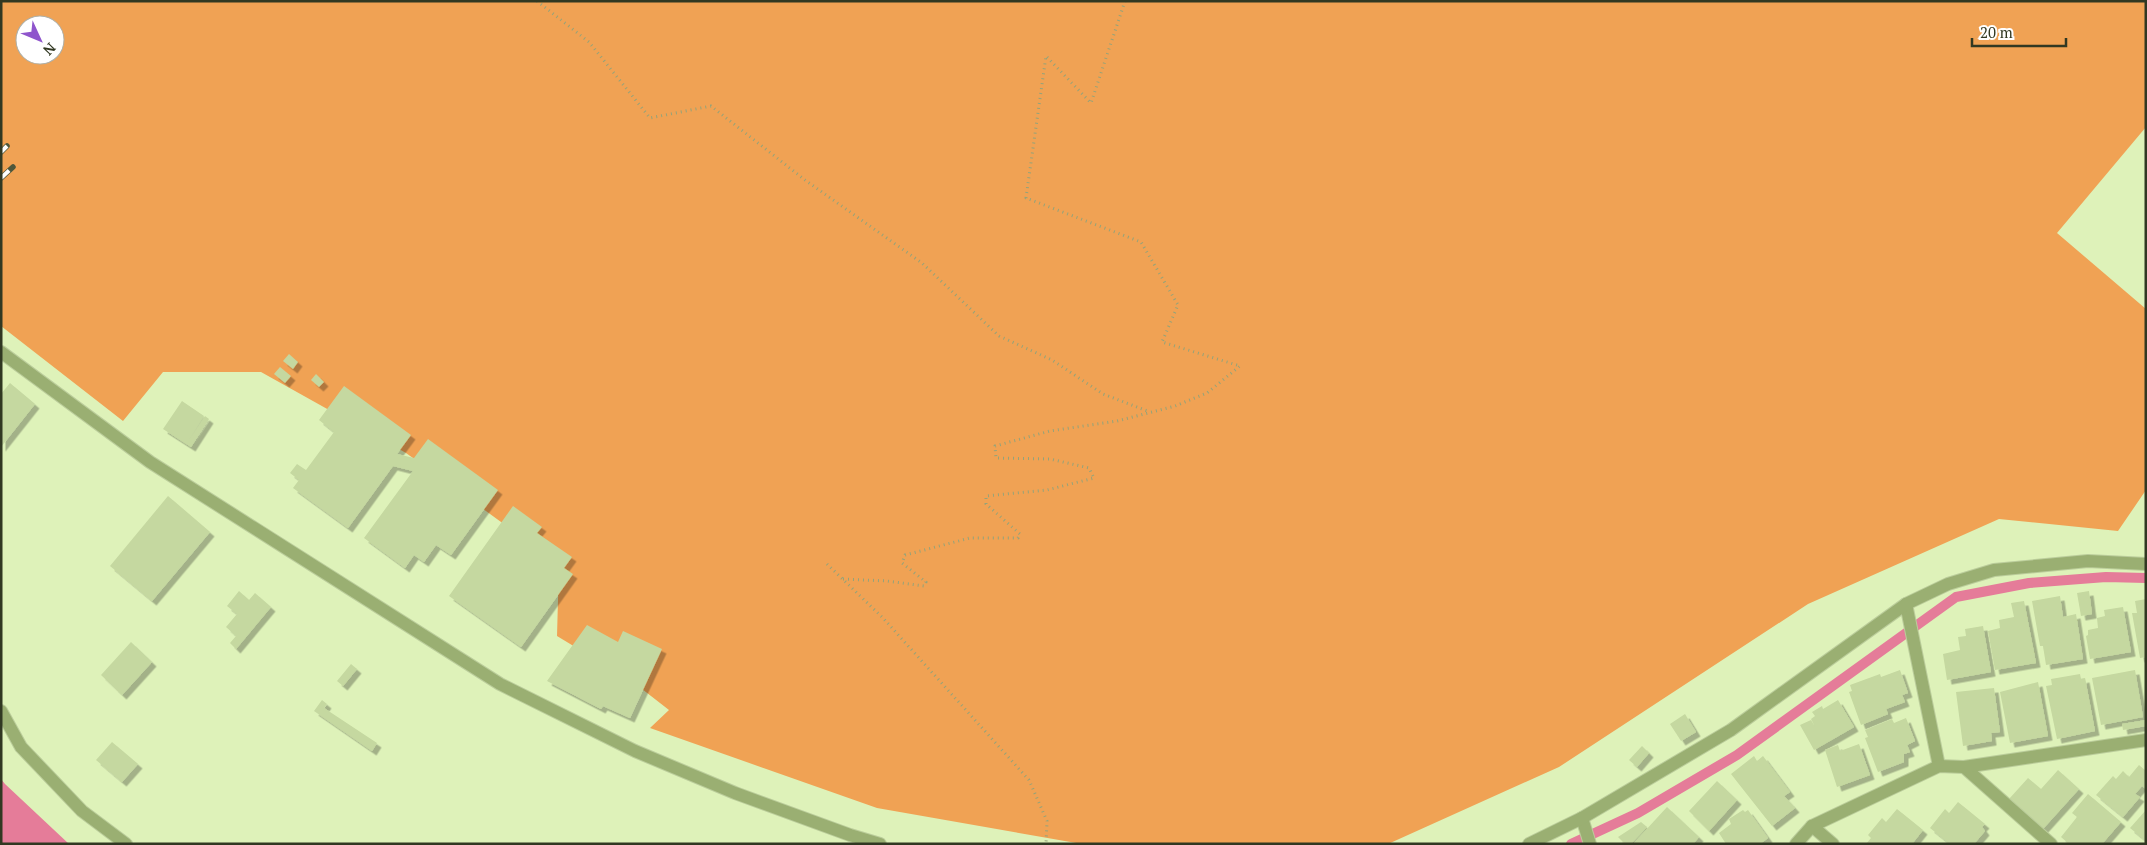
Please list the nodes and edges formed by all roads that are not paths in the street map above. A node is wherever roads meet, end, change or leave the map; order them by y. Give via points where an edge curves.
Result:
1 (1, 352) edge
2 (2146, 564) edge
3 (1906, 604) junction
4 (1, 711) edge
5 (2144, 743) edge
6 (1939, 766) junction
7 (1964, 767) junction
8 (1582, 818) junction
9 (1812, 826) junction
10 (126, 844) edge
11 (880, 844) edge
12 (1529, 844) edge
13 (1590, 844) edge
14 (1796, 844) edge
15 (1833, 844) edge
16 (2051, 844) edge

1 - 11 street via 150,462 500,684 662,762 735,793
2 - 3 street via 2088,561 1994,570 1948,584
3 - 6 street
3 - 8 street via 1731,730
4 - 10 street via 21,747 82,811
5 - 7 street
6 - 7 street
6 - 9 street
7 - 16 street
8 - 12 street
8 - 13 street
9 - 14 street
9 - 15 street

